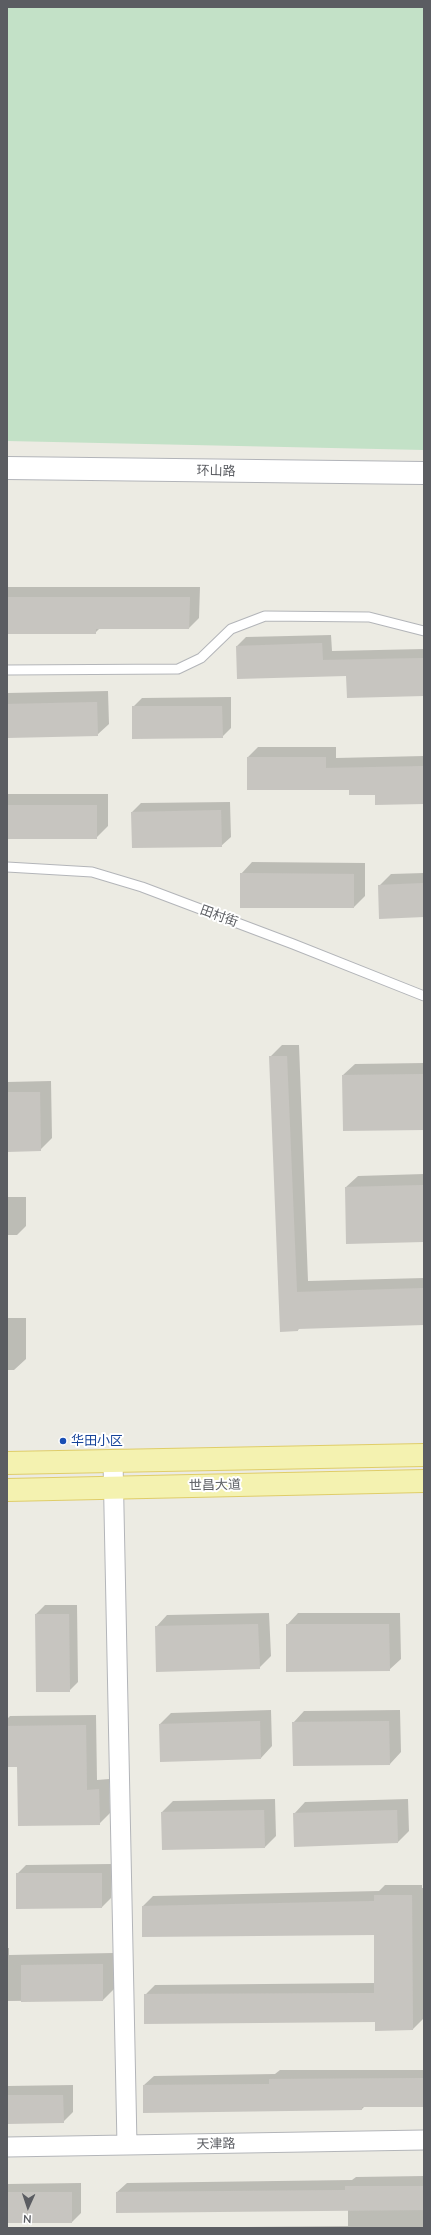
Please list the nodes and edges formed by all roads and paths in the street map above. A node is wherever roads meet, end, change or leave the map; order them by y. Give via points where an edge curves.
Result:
1 (7, 468) edge
2 (424, 473) edge
3 (424, 631) edge
4 (7, 670) edge
5 (7, 866) edge
6 (424, 996) edge
7 (424, 1455) edge
8 (113, 1461) junction
9 (7, 1463) edge
10 (424, 1481) edge
11 (112, 1486) junction
12 (7, 1490) edge
13 (424, 2140) edge
14 (128, 2145) junction
15 (7, 2147) edge

1 - 2 main road, 环山路
3 - 4 lane via 369,617 265,616 231,629 201,658 178,669
5 - 6 lane, 田村街 via 92,872 142,887
7 - 8 main road, 世昌大道
8 - 9 main road, 世昌大道
8 - 11 street
10 - 11 main road, 世昌大道
11 - 12 main road, 世昌大道
11 - 14 street
13 - 14 street, 天津路
14 - 15 street, 天津路

